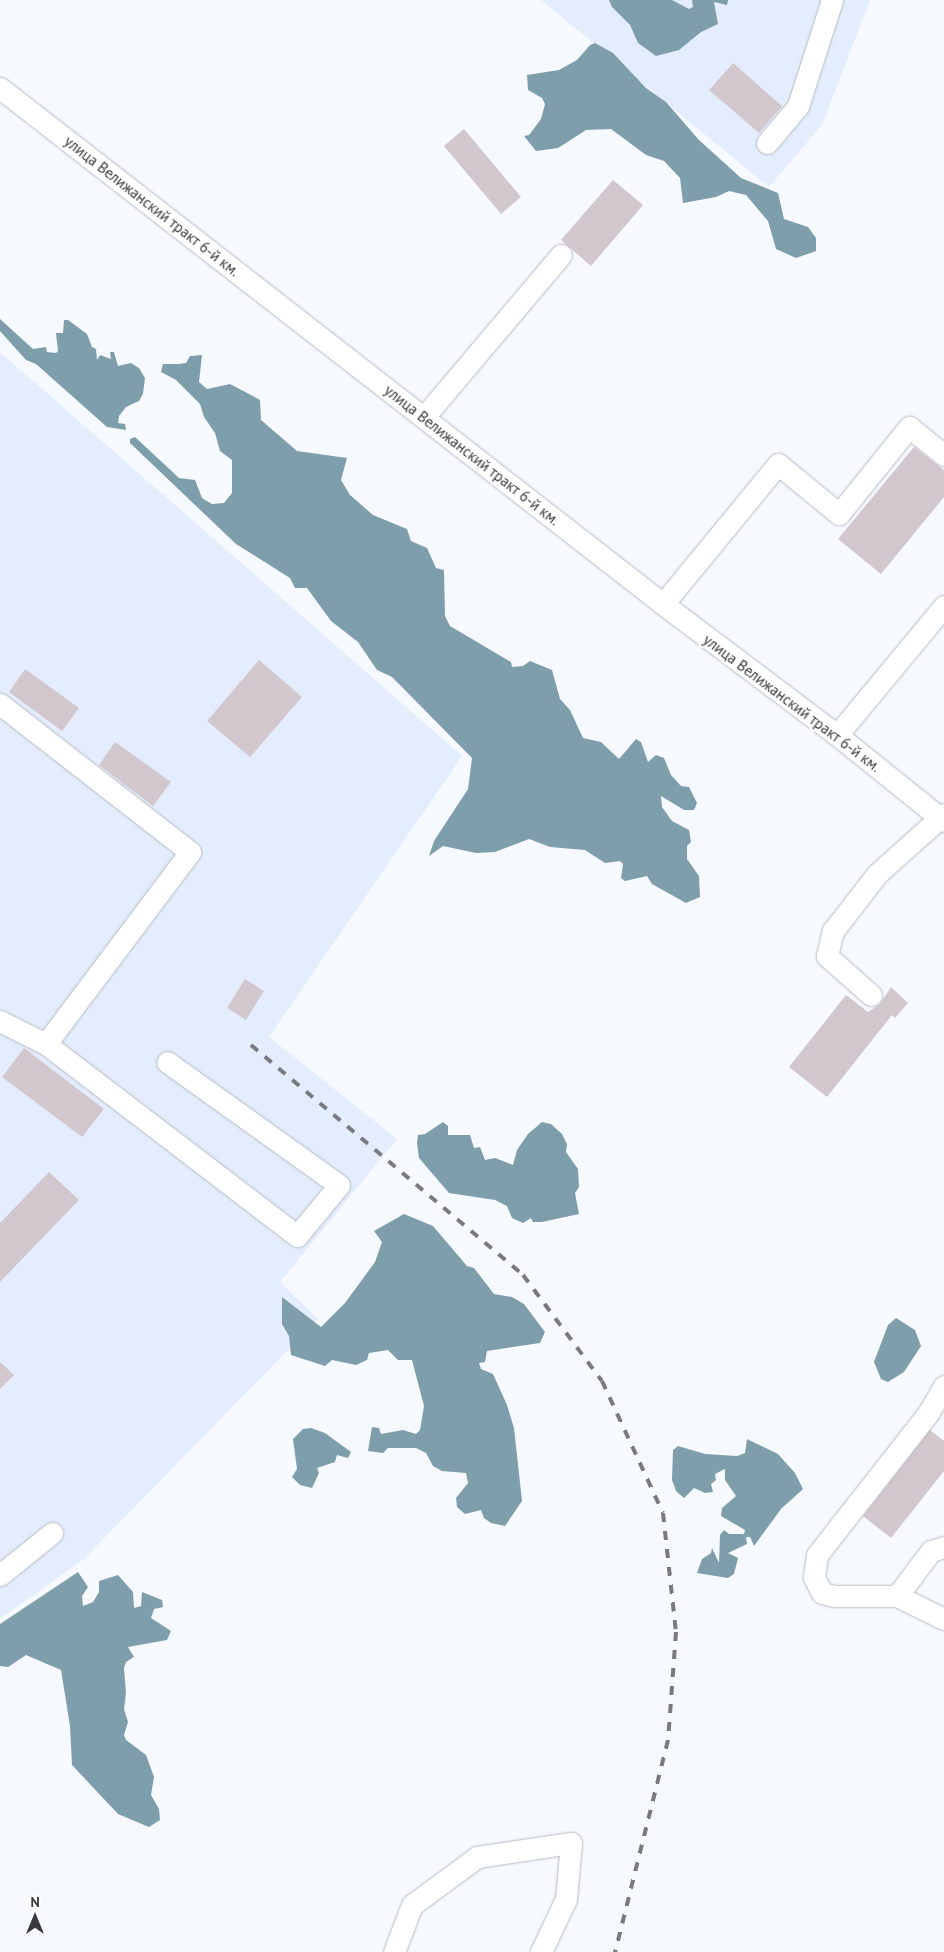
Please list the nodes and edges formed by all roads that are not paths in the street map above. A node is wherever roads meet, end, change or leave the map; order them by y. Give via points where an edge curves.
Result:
1 (832, 0) edge
2 (0, 88) edge
3 (766, 143) dead end
4 (561, 255) dead end
5 (424, 417) junction
6 (944, 455) edge
7 (663, 604) junction
8 (944, 606) edge
9 (0, 704) edge
10 (837, 735) junction
11 (943, 817) edge
12 (871, 994) dead end
13 (0, 1021) edge
14 (46, 1044) junction
15 (167, 1062) dead end
16 (944, 1386) edge
17 (52, 1533) dead end
18 (944, 1547) edge
19 (0, 1575) edge
20 (897, 1596) junction
21 (944, 1619) edge
22 (394, 1952) edge
23 (541, 1952) edge

1 - 3 street via 798,106
2 - 5 street, улица Велижанский тракт 6-й км.
4 - 5 street
5 - 7 street, улица Велижанский тракт 6-й км.
6 - 7 street via 909,427 839,514 778,464
7 - 10 street, улица Велижанский тракт 6-й км.
8 - 10 street
9 - 14 street via 190,852
10 - 11 street, улица Велижанский тракт 6-й км.
11 - 12 street via 877,874 834,931 827,956
13 - 14 street
14 - 15 street via 297,1236 339,1185
16 - 20 street via 928,1412 818,1555 814,1577 822,1592 834,1596
17 - 19 street
18 - 20 street via 931,1551
20 - 21 street
22 - 23 street via 412,1905 477,1857 571,1843 566,1899

